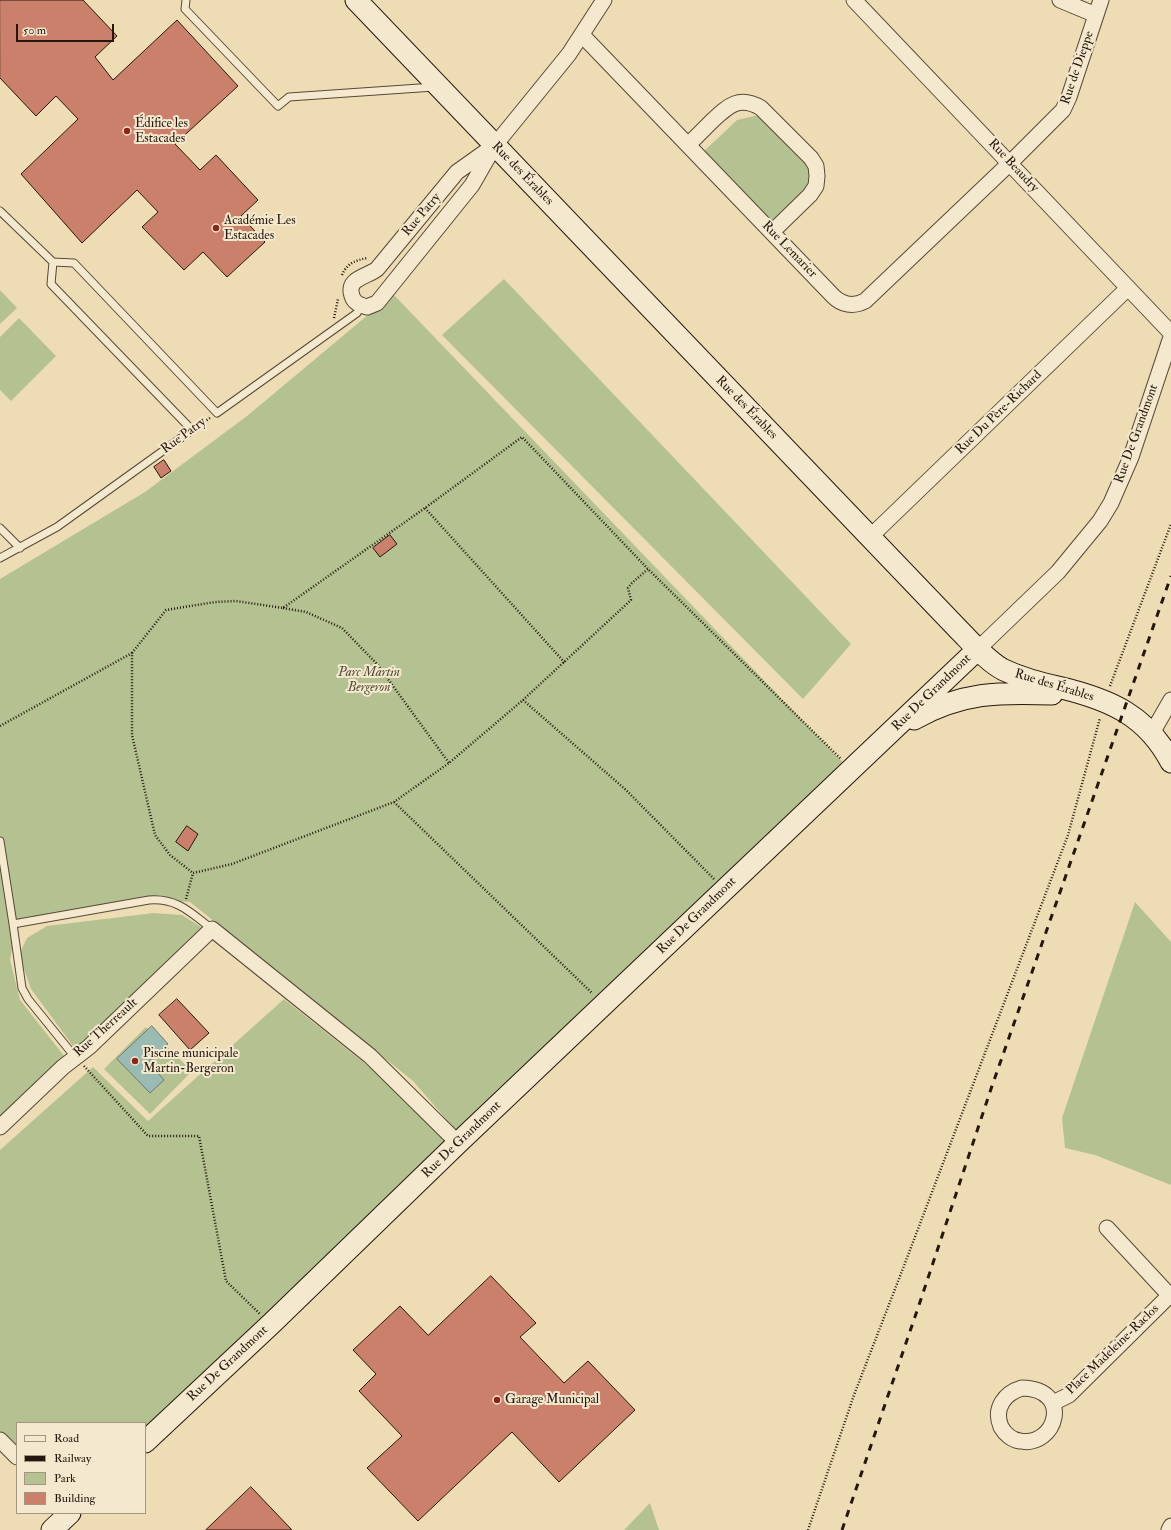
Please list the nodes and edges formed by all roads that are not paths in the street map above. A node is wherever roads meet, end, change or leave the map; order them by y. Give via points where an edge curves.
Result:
1 (186, 0) edge
2 (356, 0) edge
3 (604, 0) edge
4 (854, 0) edge
5 (1060, 0) edge
6 (1101, 0) edge
7 (1096, 15) junction
8 (582, 35) junction
9 (438, 86) junction
10 (495, 145) junction
11 (688, 145) junction
12 (1010, 163) junction
13 (0, 211) edge
14 (772, 232) junction
15 (53, 262) junction
16 (1128, 288) junction
17 (362, 305) junction
18 (1171, 333) edge
19 (1171, 337) edge
20 (0, 528) edge
21 (870, 537) junction
22 (20, 548) junction
23 (0, 558) edge
24 (978, 649) junction
25 (1095, 698) junction
26 (1171, 700) edge
27 (892, 731) junction
28 (1152, 733) junction
29 (1171, 762) edge
30 (0, 841) edge
31 (13, 924) junction
32 (212, 930) junction
33 (75, 1057) junction
34 (0, 1127) edge
35 (458, 1143) junction
36 (1107, 1228) dead end
37 (1170, 1296) edge
38 (1053, 1403) dead end
39 (0, 1440) edge
40 (146, 1441) edge
41 (16, 1456) edge
42 (69, 1514) edge
43 (1171, 1526) edge
44 (52, 1530) edge
45 (1169, 1530) edge

1 - 9 lane via 185,9 278,106 289,97
2 - 9 street, Rue des Érables
3 - 8 street, Rue Patry
4 - 12 street, Rue Beaudry
5 - 7 street
6 - 7 street, Rue de Dieppe
7 - 12 street, Rue de Dieppe via 1066,104 1056,118
8 - 10 street, Rue Patry
8 - 11 street, Rue Lemarier
9 - 10 street, Rue des Érables
10 - 17 street, Rue Patry via 472,185 377,303 372,306
10 - 17 street, Rue Patry via 457,172 377,269 355,280 352,284 352,294 357,303
10 - 21 street, Rue des Érables
11 - 14 street, Rue Lemarier
11 - 14 street via 724,109 743,102 761,108 808,154 817,171 816,186
12 - 14 street, Rue Lemarier via 860,304 848,304 836,299
12 - 16 street, Rue Beaudry
13 - 15 lane
15 - 17 lane, Rue Patry via 74,263 217,413 357,313
15 - 22 lane, Rue Patry via 51,284 192,430 57,528
16 - 18 street, Rue Beaudry
16 - 21 street, Rue Du Père-Richard
19 - 24 street, Rue De Grandmont via 1131,457 1100,521 1058,572
20 - 22 lane
21 - 24 street, Rue des Érables
22 - 23 lane, Rue Patry
24 - 25 street, Rue des Érables via 1010,673
24 - 27 street, Rue De Grandmont
25 - 27 street via 1000,693 973,696 931,709
25 - 28 street, Rue des Érables via 1133,717
26 - 28 street
27 - 35 street, Rue De Grandmont
28 - 29 street, Rue des Érables
30 - 31 lane
31 - 32 lane via 149,900 167,900 184,907
31 - 33 lane via 22,988 28,1000
32 - 33 street, Rue Therreault
32 - 35 street via 370,1056
33 - 34 street, Rue Therreault
35 - 40 street, Rue De Grandmont
36 - 37 street
37 - 38 street, Place Madeleine-Raclos via 1069,1395
39 - 41 street
42 - 44 street
43 - 45 street

